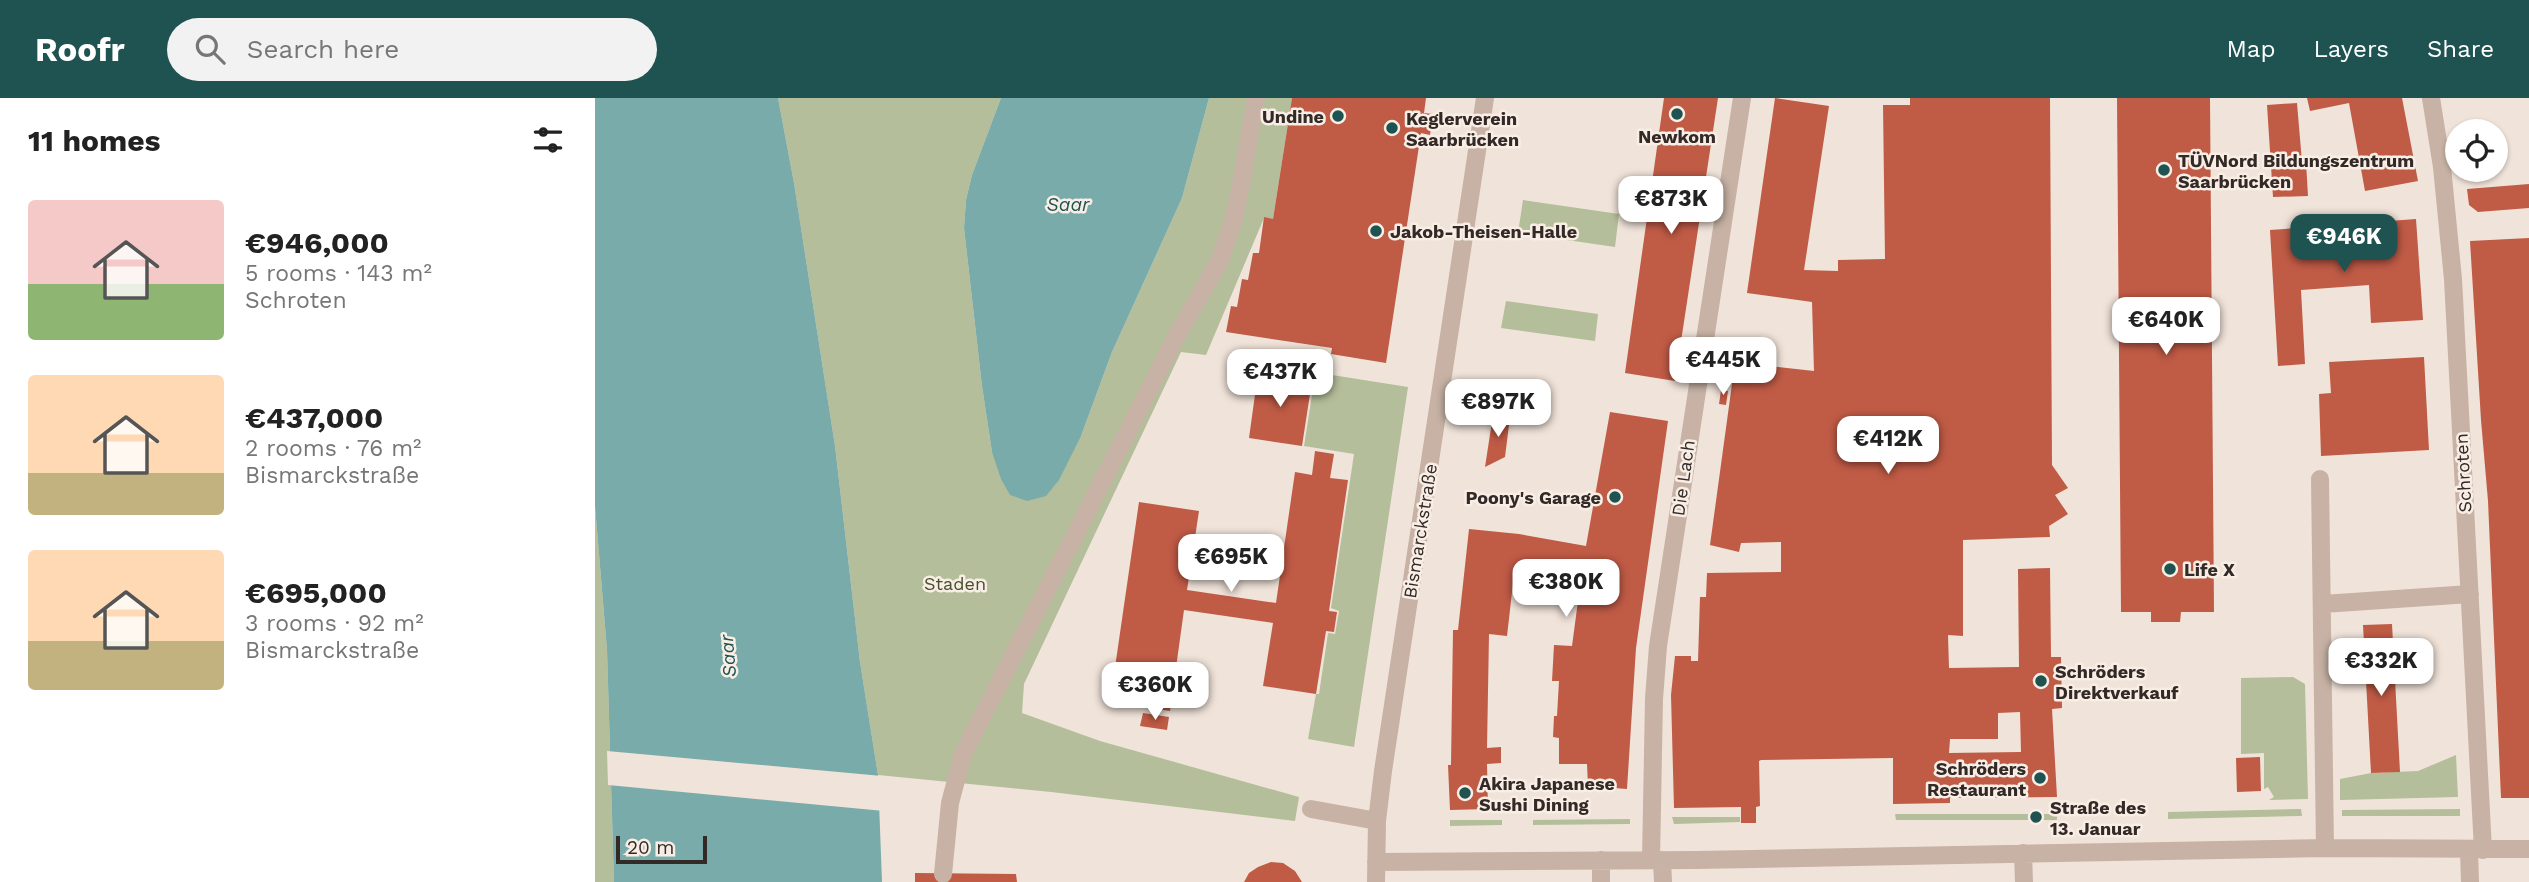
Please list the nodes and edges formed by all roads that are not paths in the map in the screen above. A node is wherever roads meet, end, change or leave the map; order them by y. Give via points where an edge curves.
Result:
1 (1256, 98) edge
2 (1485, 98) edge
3 (1742, 98) edge
4 (2431, 98) edge
5 (2320, 480) dead end
6 (2470, 594) junction
7 (2323, 604) junction
8 (1311, 809) dead end
9 (1377, 821) junction
10 (2325, 848) junction
11 (2529, 849) edge
12 (2476, 850) junction
13 (2023, 853) junction
14 (1601, 860) junction
15 (1657, 860) junction
16 (1376, 862) junction
17 (943, 874) dead end
18 (1376, 882) edge
19 (1601, 882) edge
20 (1663, 882) edge
21 (2024, 882) edge
22 (2470, 882) edge

1 - 17 street via 1234,218 1220,260 963,754 950,803
2 - 9 street, Bismarckstraße
3 - 15 street, Die Lach via 1658,646 1650,797
4 - 6 street, Schroten via 2453,279
5 - 7 street
6 - 7 street
6 - 12 street, Schroten
7 - 10 street
8 - 9 street
9 - 16 street, Bismarckstraße
10 - 12 street
10 - 13 street
11 - 12 street
12 - 22 street, Schroten
13 - 15 street
13 - 21 street
14 - 15 street
14 - 16 street
14 - 19 street
15 - 20 street, Die Lach
16 - 18 street, Bismarckstraße

